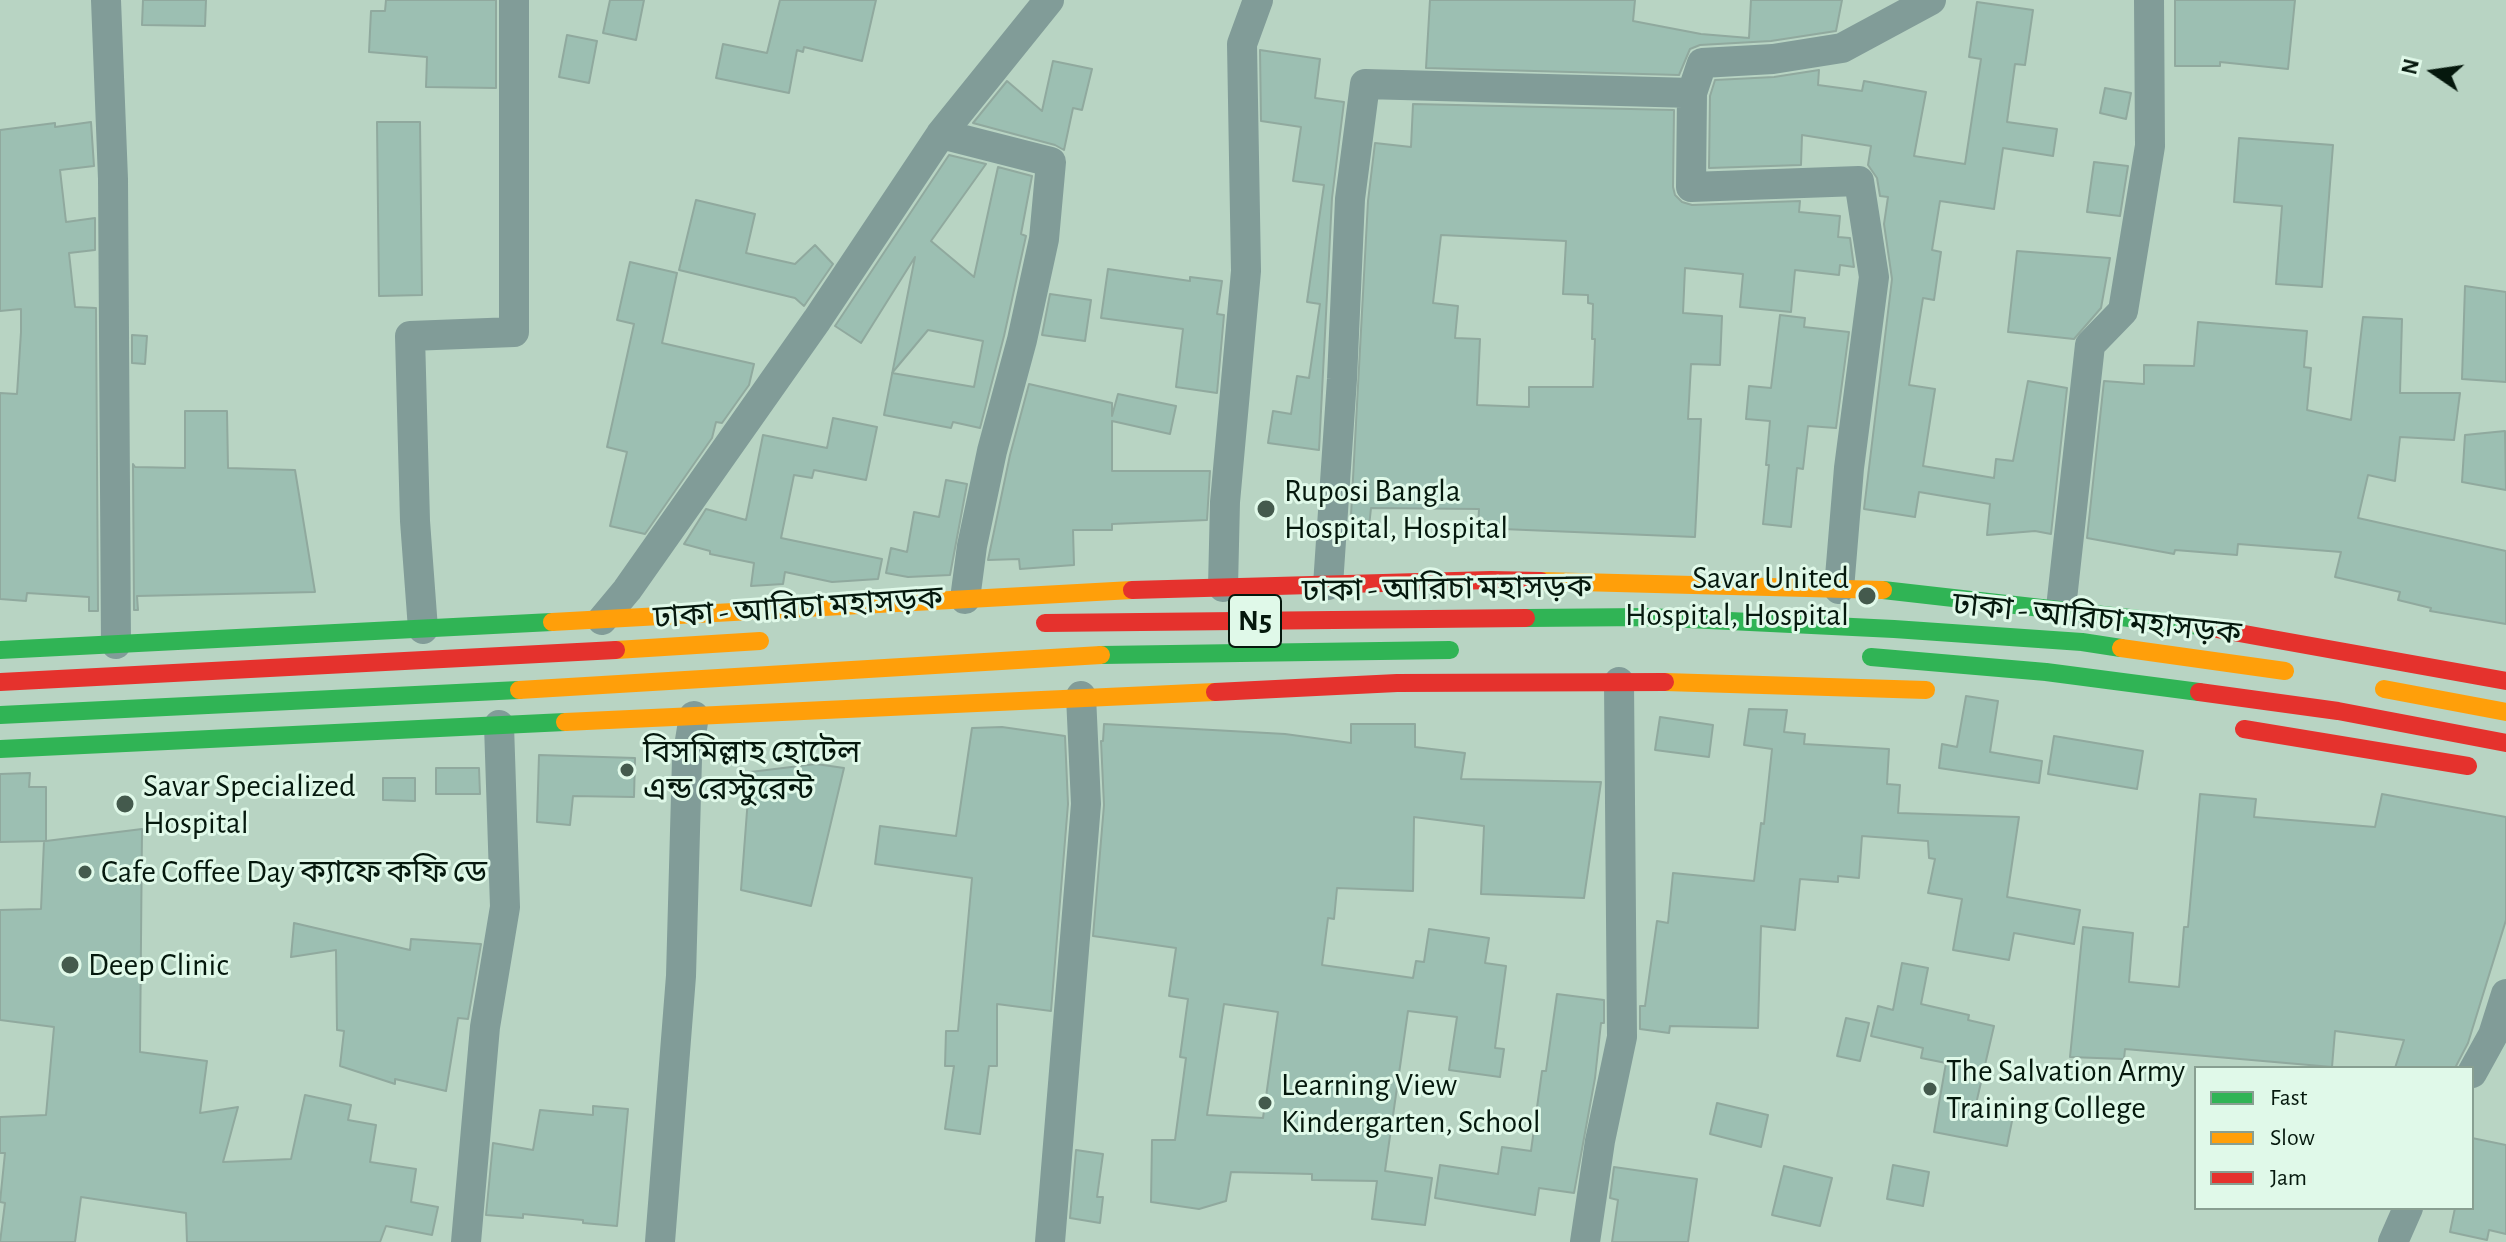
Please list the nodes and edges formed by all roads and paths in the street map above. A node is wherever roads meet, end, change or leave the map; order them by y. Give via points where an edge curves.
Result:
1 (106, 0) edge
2 (514, 0) edge
3 (1049, 0) edge
4 (1258, 0) edge
5 (1931, 0) edge
6 (2149, 0) edge
7 (1692, 93) junction
8 (941, 134) junction
9 (1328, 585) junction
10 (1223, 587) junction
11 (1839, 589) junction
12 (965, 599) junction
13 (2061, 608) junction
14 (602, 620) junction
15 (1023, 624) dead end
16 (423, 629) junction
17 (771, 640) dead end
18 (116, 644) junction
19 (1476, 649) dead end
20 (0, 650) edge
21 (1859, 656) dead end
22 (2300, 673) dead end
23 (2506, 681) edge
24 (0, 682) edge
25 (1619, 682) junction
26 (2361, 685) dead end
27 (1949, 692) dead end
28 (1081, 696) junction
29 (2506, 712) edge
30 (0, 715) edge
31 (694, 716) junction
32 (499, 725) junction
33 (2231, 727) dead end
34 (2506, 743) edge
35 (0, 749) edge
36 (2491, 770) dead end
37 (2506, 994) edge
38 (2474, 1069) edge
39 (2407, 1210) edge
40 (466, 1242) edge
41 (660, 1242) edge
42 (1050, 1242) edge
43 (1585, 1242) edge
44 (2393, 1242) edge

1 - 18 street via 113,179
2 - 16 street via 514,332 410,336
3 - 8 street
4 - 10 street via 1242,44 1246,271 1225,502
5 - 7 street via 1842,48 1702,63
6 - 13 street via 2150,146 2123,311 2090,345
7 - 9 street via 1365,84 1350,199
7 - 11 street via 1691,187 1859,181 1874,277
8 - 12 street via 1051,162 1044,239 989,465
8 - 14 street via 817,320
9 - 10 highway
9 - 11 highway via 1491,580
10 - 12 highway
11 - 13 highway
12 - 14 highway
13 - 23 highway via 2178,622
14 - 16 highway
15 - 22 highway, ঢাকা - আরিচা মহাসড়ক / N5 via 1647,617 2082,642
16 - 18 highway
17 - 24 highway, ঢাকা - আরিচা মহাসড়ক
18 - 20 highway
19 - 30 highway, ঢাকা - আরিচা মহাসড়ক / N5 via 1080,655 493,692
21 - 34 highway, ঢাকা - আরিচা মহাসড়ক via 2046,672 2244,698
25 - 27 highway
25 - 28 highway via 1397,683
25 - 43 street via 1622,1037
26 - 29 highway
28 - 31 highway
28 - 42 street via 1086,804
31 - 32 highway
31 - 41 street via 687,759 681,976
32 - 35 highway
32 - 40 street via 505,907 485,1027
33 - 36 highway
37 - 38 street via 2493,1035
39 - 44 street

